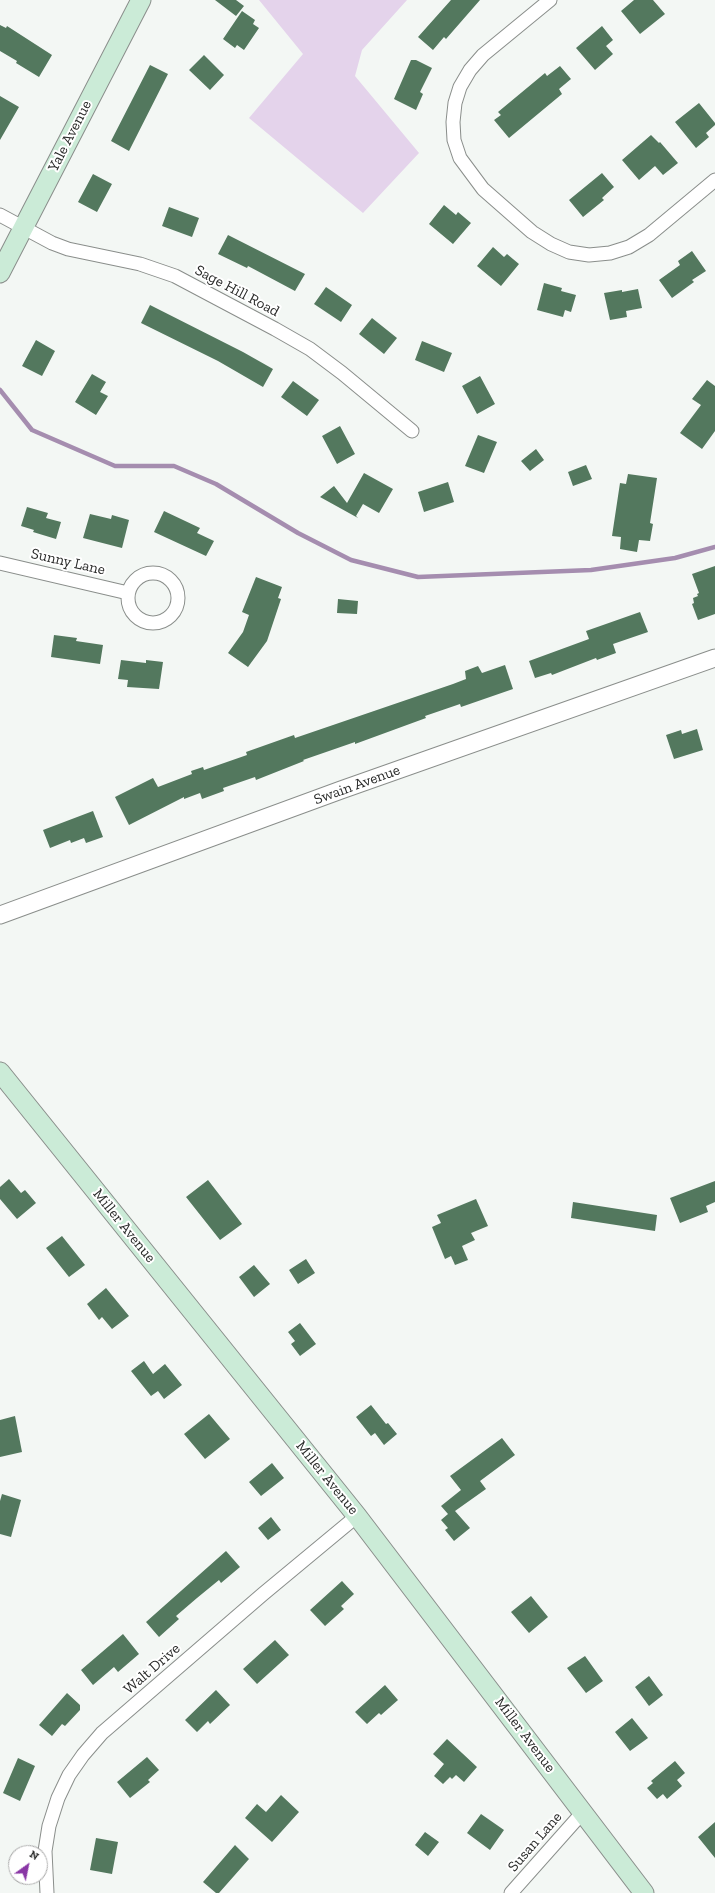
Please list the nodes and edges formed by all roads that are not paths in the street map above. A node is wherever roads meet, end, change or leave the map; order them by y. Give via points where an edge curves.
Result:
1 (141, 0) edge
2 (550, 0) edge
3 (715, 180) edge
4 (0, 215) edge
5 (23, 228) junction
6 (0, 273) edge
7 (412, 432) dead end
8 (0, 563) edge
9 (128, 593) dead end
10 (715, 658) edge
11 (0, 915) edge
12 (0, 1072) edge
13 (357, 1516) junction
14 (583, 1812) junction
15 (47, 1893) edge
16 (511, 1893) edge
17 (644, 1893) edge

1 - 5 main road, Yale Avenue
2 - 3 street via 483,55 460,87 455,103 454,140 460,158 483,189 532,232 551,244 569,252 589,255 610,253 629,247 648,235
4 - 5 street, Sage Hill Road
5 - 6 main road, Yale Avenue
5 - 7 street, Sage Hill Road via 68,249 152,267 182,280 310,349
8 - 9 street, Sunny Lane
10 - 11 street, Swain Avenue
12 - 13 main road, Miller Avenue
13 - 14 main road, Miller Avenue
13 - 15 street, Walt Drive via 108,1728 83,1755 69,1775 49,1826 45,1851
14 - 16 street, Susan Lane
14 - 17 main road, Miller Avenue

